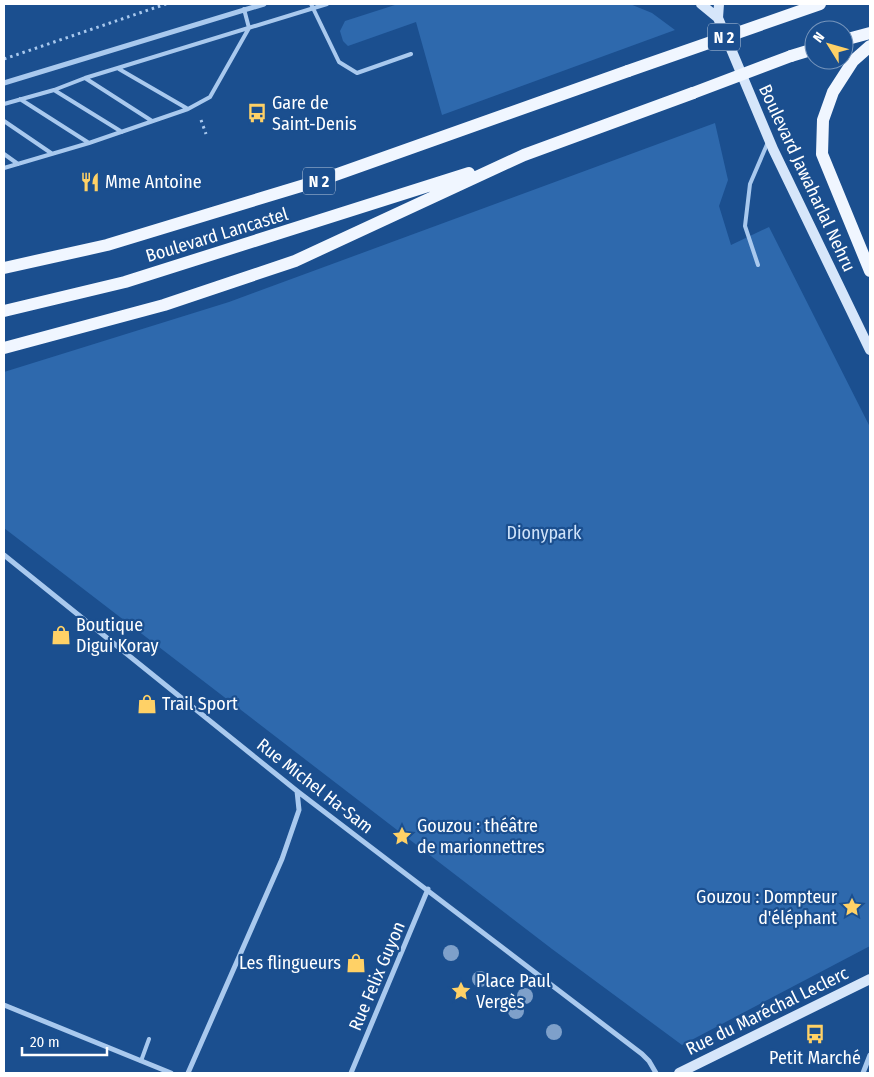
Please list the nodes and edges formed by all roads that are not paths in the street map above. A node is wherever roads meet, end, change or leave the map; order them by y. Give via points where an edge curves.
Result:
1 (264, 4) edge
2 (328, 4) edge
3 (701, 4) edge
4 (719, 4) edge
5 (820, 4) edge
6 (312, 6) edge
7 (244, 9) junction
8 (718, 18) junction
9 (249, 28) junction
10 (870, 33) edge
11 (854, 37) edge
12 (870, 46) edge
13 (804, 52) edge
14 (411, 54) dead end
15 (118, 69) junction
16 (85, 78) junction
17 (4, 83) edge
18 (54, 90) junction
19 (20, 99) junction
20 (4, 104) edge
21 (188, 109) junction
22 (4, 121) edge
23 (152, 121) junction
24 (122, 132) junction
25 (769, 140) junction
26 (89, 144) junction
27 (51, 153) junction
28 (4, 154) edge
29 (524, 155) junction
30 (18, 164) junction
31 (4, 168) edge
32 (758, 266) dead end
33 (4, 268) edge
34 (870, 272) edge
35 (4, 311) edge
36 (4, 348) edge
37 (870, 350) edge
38 (4, 555) edge
39 (297, 791) junction
40 (428, 890) junction
41 (870, 978) edge
42 (4, 1005) edge
43 (149, 1039) dead end
44 (870, 1055) edge
45 (141, 1061) junction
46 (170, 1073) edge
47 (188, 1073) edge
48 (351, 1073) edge
49 (656, 1073) edge
50 (679, 1073) edge
51 (863, 1073) edge

1 - 7 street
2 - 6 lane
3 - 8 street, Boulevard Jawaharlal Nehru
4 - 8 street, Boulevard Jawaharlal Nehru
5 - 33 main road, N 2, bridge via 321,180 107,245
6 - 9 lane
6 - 14 lane via 339,62 358,73
7 - 9 lane
7 - 17 street
8 - 25 street, Boulevard Jawaharlal Nehru
9 - 15 lane
9 - 21 lane via 210,97
10 - 11 main road
12 - 34 main road via 853,60 833,92 823,120 822,154
13 - 29 main road, N 2, bridge
15 - 16 lane
15 - 21 lane
16 - 18 lane
16 - 23 lane
18 - 19 lane
18 - 24 lane
19 - 20 lane
19 - 26 lane
21 - 23 lane
22 - 27 lane
23 - 24 lane
24 - 26 lane
25 - 32 lane via 750,184 745,226
25 - 37 street, Boulevard Jawaharlal Nehru
26 - 27 lane
27 - 30 lane
28 - 30 lane
29 - 35 main road, Boulevard Lancastel / N 2 via 124,282
29 - 36 main road via 295,261 164,305
30 - 31 lane
38 - 39 street, Rue Michel Ha-Sam
39 - 40 street, Rue Michel Ha-Sam
39 - 47 street via 299,810 282,859
40 - 48 street, Rue Felix Guyon
40 - 49 street, Rue Michel Ha-Sam via 642,1054
41 - 50 street, Rue du Maréchal Leclerc
42 - 45 street
43 - 45 lane
44 - 51 street
45 - 46 street

